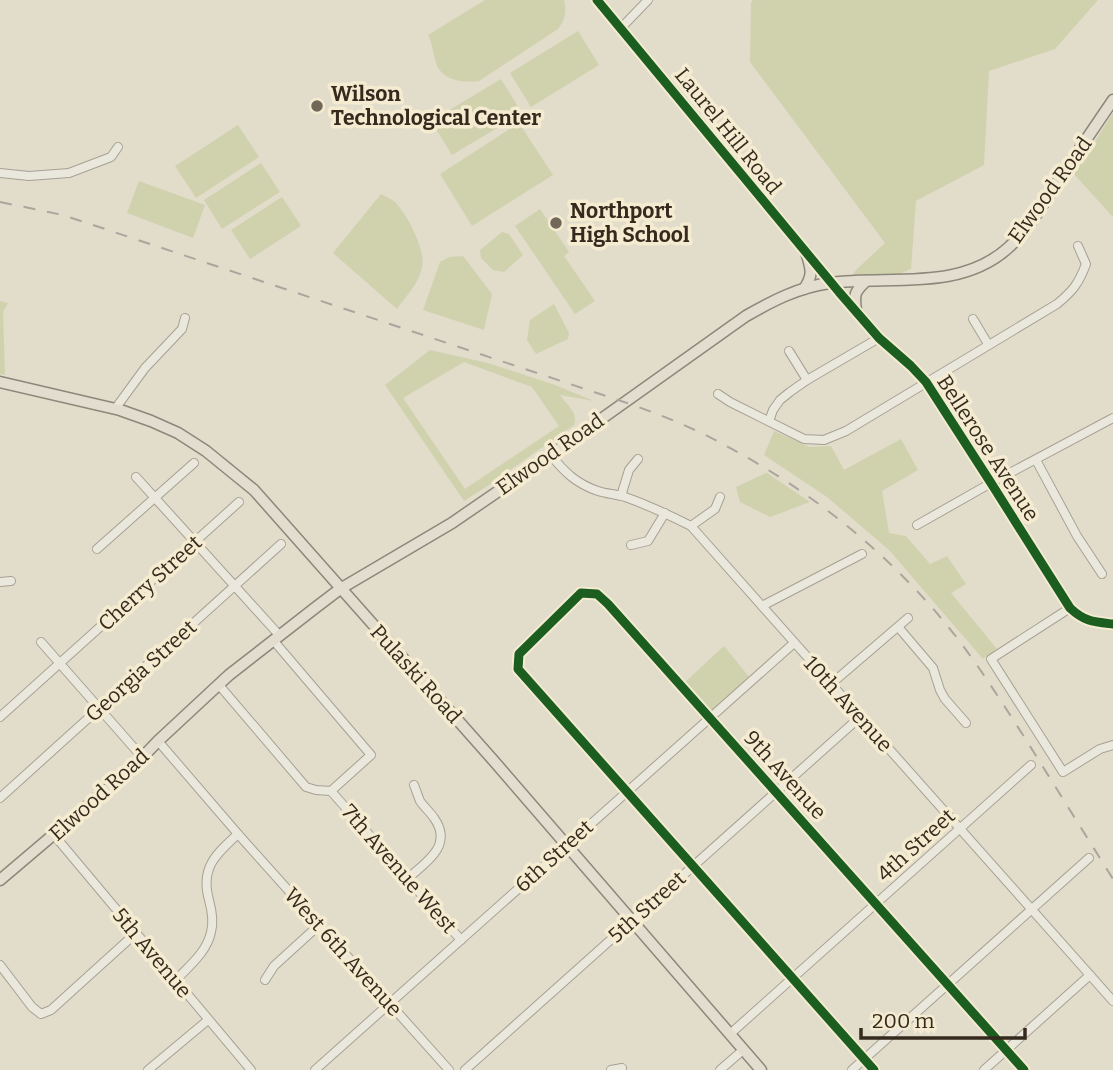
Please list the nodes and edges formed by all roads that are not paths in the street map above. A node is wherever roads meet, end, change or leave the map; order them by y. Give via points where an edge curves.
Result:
1 (597, 0) edge
2 (648, 0) edge
3 (621, 28) junction
4 (1113, 100) edge
5 (118, 146) dead end
6 (0, 173) edge
7 (1078, 246) dead end
8 (806, 253) junction
9 (866, 281) junction
10 (832, 283) junction
11 (804, 289) junction
12 (856, 311) junction
13 (185, 318) dead end
14 (973, 319) dead end
15 (879, 338) junction
16 (988, 344) junction
17 (789, 351) dead end
18 (807, 380) junction
19 (0, 382) edge
20 (926, 382) junction
21 (718, 394) dead end
22 (115, 409) junction
23 (1113, 418) edge
24 (769, 421) junction
25 (551, 455) junction
26 (638, 459) dead end
27 (1036, 460) junction
28 (194, 463) dead end
29 (136, 477) dead end
30 (991, 483) junction
31 (621, 496) junction
32 (154, 497) junction
33 (720, 497) dead end
34 (239, 502) dead end
35 (665, 513) junction
36 (917, 525) dead end
37 (691, 526) junction
38 (195, 541) junction
39 (281, 544) dead end
40 (631, 545) dead end
41 (97, 549) dead end
42 (862, 554) dead end
43 (1102, 574) dead end
44 (11, 581) dead end
45 (0, 582) edge
46 (235, 586) junction
47 (340, 589) junction
48 (762, 606) junction
49 (1070, 608) junction
50 (908, 618) dead end
51 (1113, 624) edge
52 (899, 628) junction
53 (277, 638) junction
54 (41, 642) dead end
55 (794, 643) junction
56 (60, 663) junction
57 (831, 684) junction
58 (219, 685) junction
59 (100, 708) junction
60 (0, 717) edge
61 (710, 717) junction
62 (860, 717) junction
63 (966, 723) dead end
64 (158, 741) junction
65 (1113, 746) edge
66 (142, 757) junction
67 (1031, 765) dead end
68 (414, 785) dead end
69 (331, 791) junction
70 (777, 792) junction
71 (626, 793) junction
72 (0, 798) edge
73 (960, 829) junction
74 (237, 834) junction
75 (54, 835) junction
76 (567, 845) junction
77 (1089, 858) dead end
78 (692, 867) junction
79 (407, 879) junction
80 (0, 880) edge
81 (876, 904) junction
82 (1032, 909) junction
83 (631, 921) junction
84 (319, 925) junction
85 (136, 933) junction
86 (461, 940) junction
87 (0, 965) edge
88 (1090, 975) junction
89 (792, 978) junction
90 (176, 980) junction
91 (265, 980) dead end
92 (947, 984) junction
93 (1113, 1001) edge
94 (389, 1003) junction
95 (208, 1020) junction
96 (730, 1034) junction
97 (743, 1050) junction
98 (1006, 1050) junction
99 (864, 1059) junction
100 (622, 1068) dead end
101 (148, 1070) edge
102 (251, 1070) edge
103 (315, 1070) edge
104 (449, 1070) edge
105 (465, 1070) edge
106 (611, 1070) edge
107 (720, 1070) edge
108 (761, 1070) edge
109 (852, 1070) edge
110 (874, 1070) edge
111 (984, 1070) edge
112 (1024, 1070) edge

1 - 3 street, Laurel Hill Road
2 - 3 street
3 - 8 street, Laurel Hill Road
4 - 9 main road, Elwood Road via 1039,210 1003,252 964,273
5 - 6 street via 111,157 69,173
7 - 16 street via 1087,264 1077,285 1057,304
8 - 10 street, Laurel Hill Road
8 - 11 main road via 811,270
9 - 10 main road, Elwood Road
9 - 12 main road via 854,297
10 - 11 main road, Elwood Road
10 - 12 street, Bellerose Avenue
11 - 25 main road, Elwood Road via 746,316
12 - 15 street, Bellerose Avenue
13 - 22 street via 182,329
14 - 16 street
15 - 18 street
15 - 20 street, Bellerose Avenue
16 - 20 street
17 - 18 street
18 - 24 street via 780,400
19 - 22 main road, Pulaski Road
20 - 24 street via 824,440 804,439
20 - 30 street, Bellerose Avenue
21 - 24 street
22 - 47 main road, Pulaski Road via 178,433 230,469 274,511
23 - 27 street
25 - 31 street, 10th Avenue via 577,482
25 - 47 main road, Elwood Road via 452,523
26 - 31 street via 629,470
27 - 30 street
27 - 43 street
28 - 32 street
29 - 32 street
30 - 36 street
30 - 49 street, Bellerose Avenue
31 - 35 street, 10th Avenue
32 - 38 street
32 - 41 street
33 - 37 street via 715,509
34 - 38 street, Cherry Street
35 - 37 street, 10th Avenue
35 - 40 street via 648,541
37 - 48 street, 10th Avenue
38 - 46 street
38 - 56 street, Cherry Street
39 - 46 street, Georgia Street
42 - 48 street
44 - 45 street
46 - 53 street
46 - 59 street, Georgia Street
47 - 53 main road, Elwood Road
47 - 76 main road, Pulaski Road
48 - 55 street, 10th Avenue
49 - 51 street via 1093,622
49 - 65 street via 991,659 1063,772
50 - 52 street
52 - 57 street
52 - 63 street via 927,659 945,699
53 - 58 main road, Elwood Road
53 - 69 street via 371,755
54 - 56 street
55 - 57 street, 10th Avenue
55 - 61 street, 6th Street
56 - 59 street
56 - 60 street, Cherry Street
57 - 62 street, 10th Avenue
58 - 64 main road, Elwood Road
58 - 69 street, 7th Avenue West via 306,787
59 - 66 street
59 - 72 street, Georgia Street
61 - 70 street, 9th Avenue
61 - 71 street, 6th Street
61 - 71 street, 9th Avenue via 608,604 597,594 581,593 519,654 518,669
62 - 70 street, 5th Street
62 - 73 street, 10th Avenue
64 - 66 main road, Elwood Road
64 - 74 street, West 6th Avenue
66 - 75 main road, Elwood Road
67 - 73 street, 4th Street
68 - 79 street via 441,834 437,852
69 - 79 street, 7th Avenue West
70 - 78 street, 5th Street
70 - 81 street, 9th Avenue
71 - 76 street, 6th Street
71 - 78 street
73 - 81 street, 4th Street
73 - 82 street, 10th Avenue
74 - 84 street, West 6th Avenue
74 - 90 street via 209,866 206,886 213,923 208,942
75 - 80 main road, Elwood Road
75 - 85 street, 5th Avenue
76 - 83 main road, Pulaski Road
76 - 86 street, 6th Street
77 - 82 street
78 - 83 street, 5th Street
78 - 89 street
79 - 86 street, 7th Avenue West
81 - 89 street, 4th Street
81 - 92 street, 9th Avenue
82 - 88 street, 10th Avenue
82 - 92 street
83 - 96 main road, Pulaski Road
83 - 105 street, 5th Street
84 - 91 street
84 - 94 street, West 6th Avenue
85 - 87 street via 41,1014
85 - 90 street, 5th Avenue
86 - 94 street, 6th Street
88 - 93 street, 10th Avenue
88 - 98 street
89 - 96 street, 4th Street
89 - 99 street
90 - 95 street, 5th Avenue
92 - 98 street, 9th Avenue
92 - 99 street
94 - 103 street, 6th Street
94 - 104 street, West 6th Avenue
95 - 101 street
95 - 102 street, 5th Avenue
96 - 97 main road, Pulaski Road
97 - 107 street
97 - 108 main road, Pulaski Road
98 - 111 street
98 - 112 street, 9th Avenue
99 - 109 street
99 - 110 street
100 - 106 street

